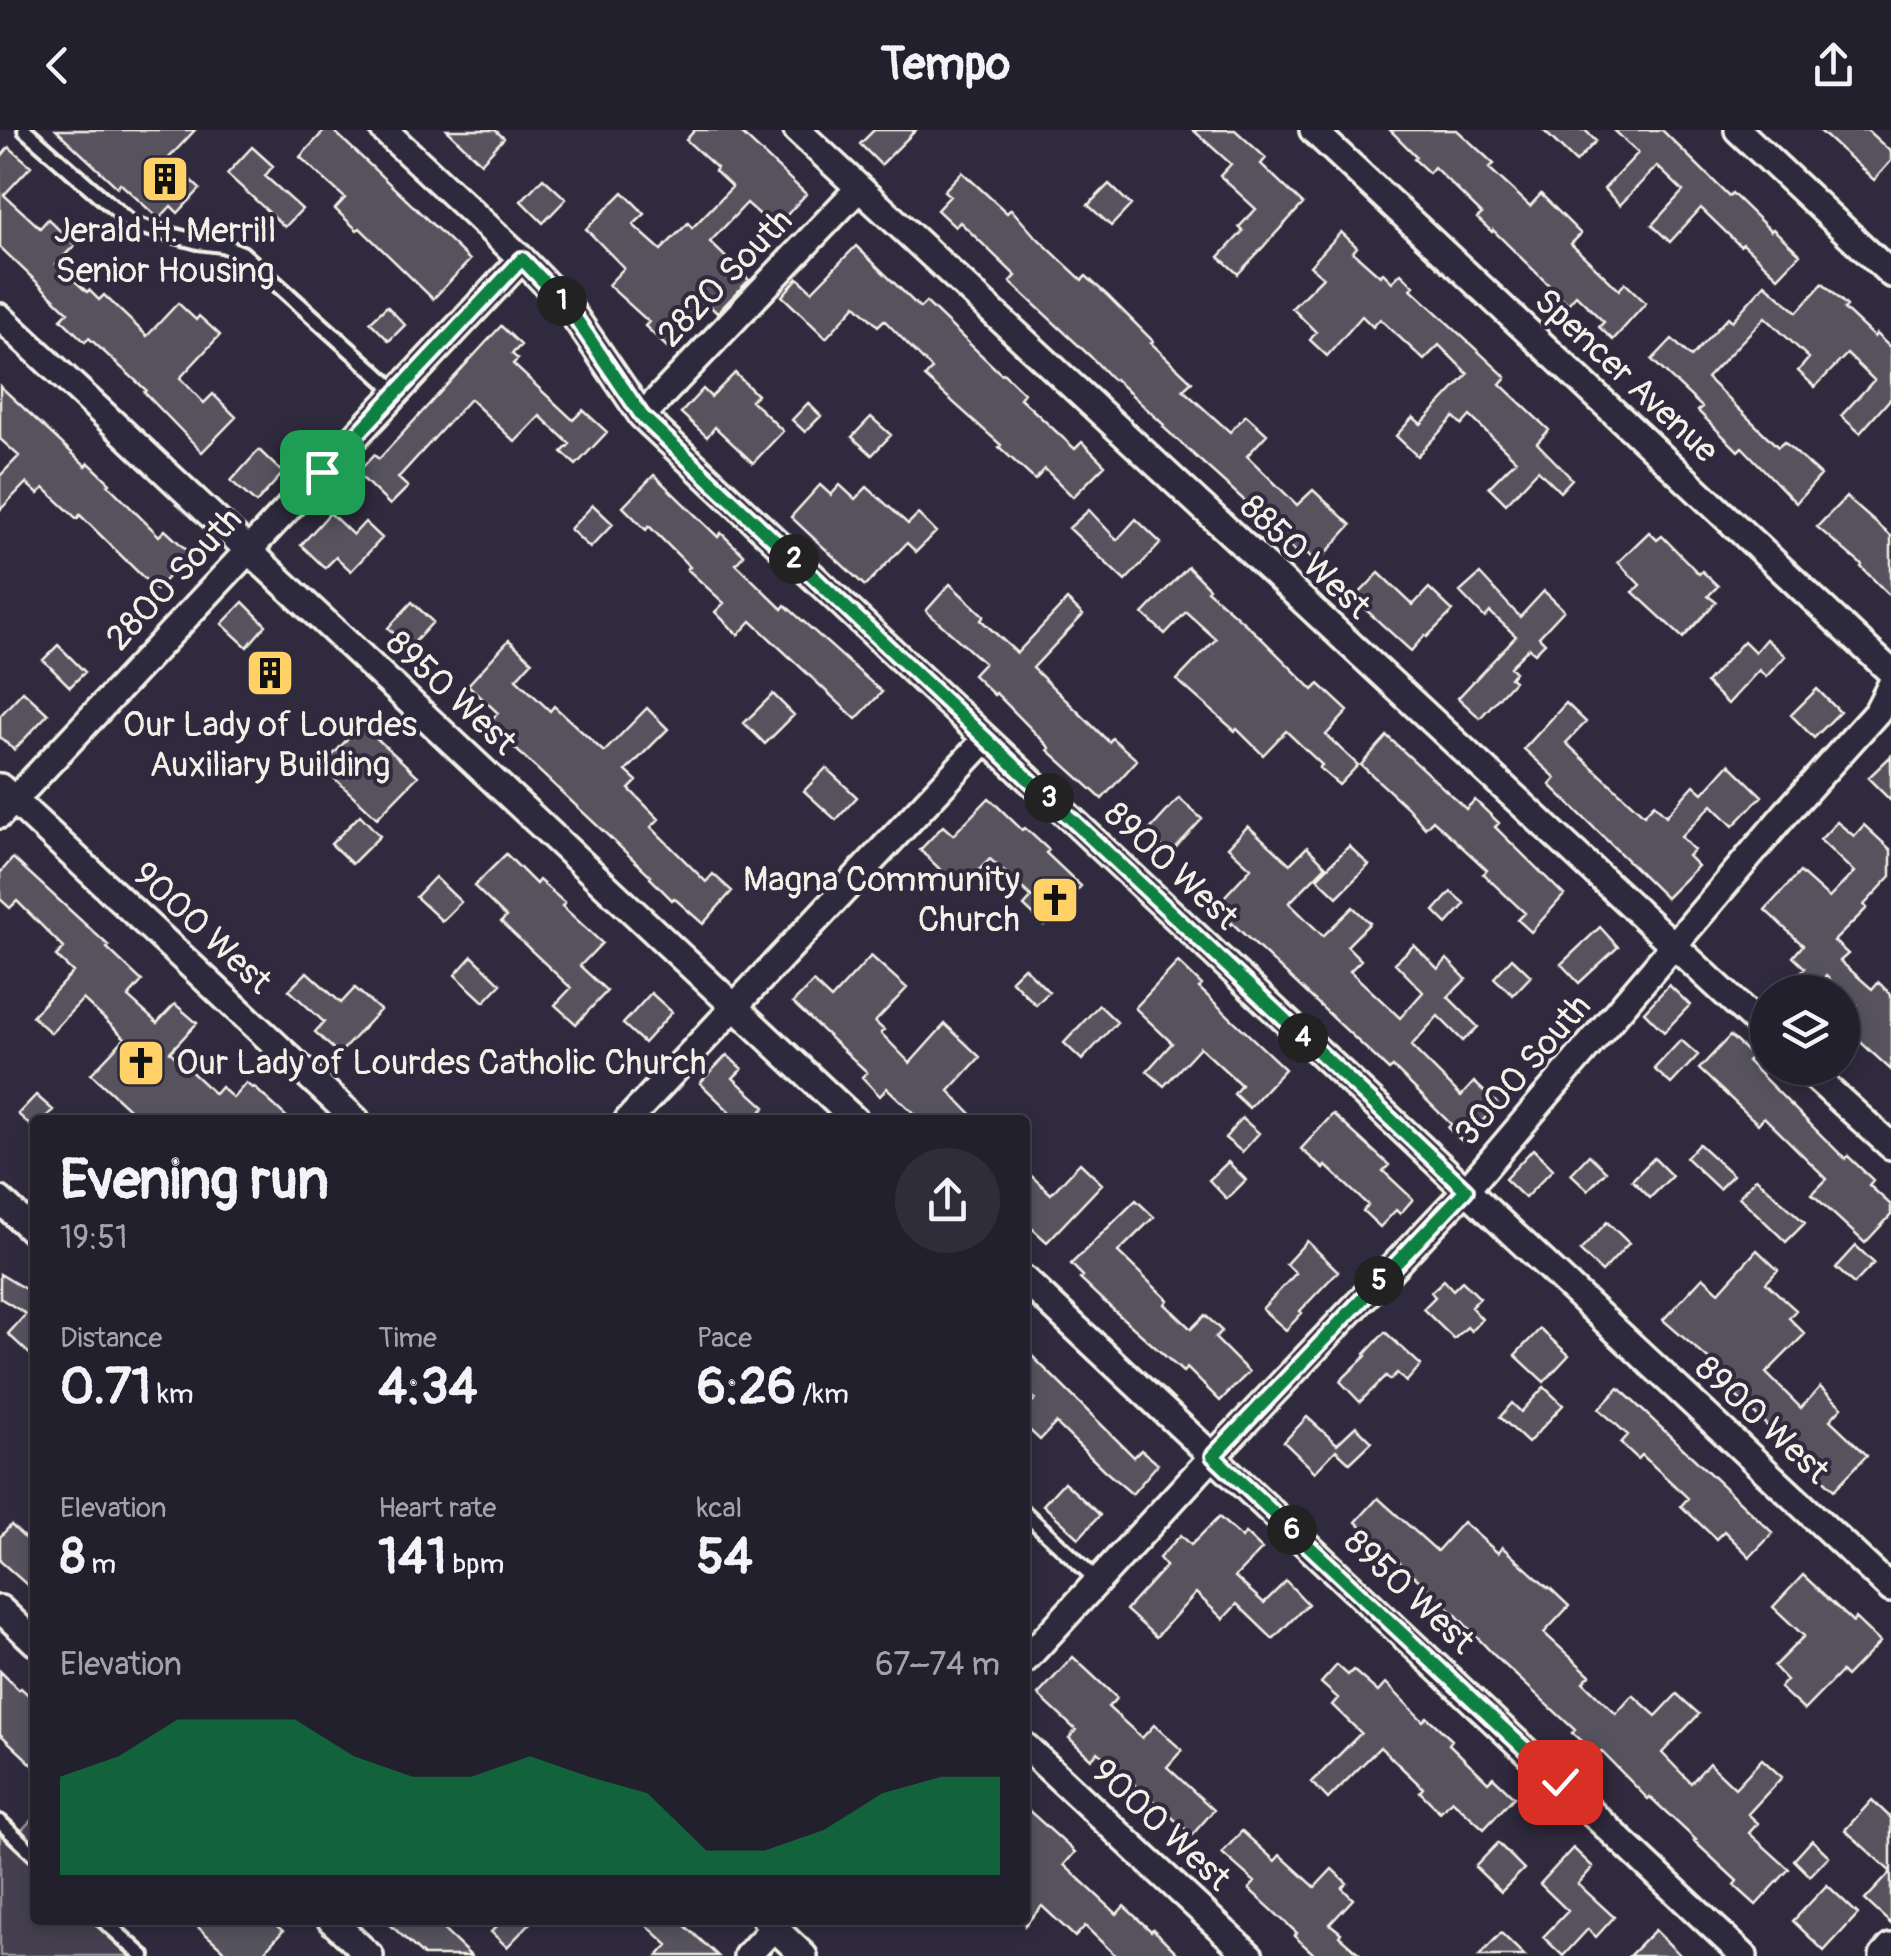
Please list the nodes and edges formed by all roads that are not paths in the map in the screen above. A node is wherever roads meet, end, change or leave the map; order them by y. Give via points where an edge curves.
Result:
1 (25, 130) edge
2 (384, 130) edge
3 (1313, 130) edge
4 (1738, 130) edge
5 (800, 131) edge
6 (859, 188) junction
7 (522, 259) junction
8 (1891, 274) edge
9 (0, 317) edge
10 (397, 392) junction
11 (642, 416) junction
12 (248, 550) junction
13 (1891, 672) edge
14 (1891, 685) edge
15 (986, 739) junction
16 (5, 801) edge
17 (1674, 947) junction
18 (734, 1006) junction
19 (1750, 1017) edge
20 (1825, 1085) edge
21 (350, 1115) edge
22 (633, 1115) edge
23 (850, 1115) edge
24 (1891, 1146) edge
25 (1466, 1190) junction
26 (0, 1200) edge
27 (30, 1228) edge
28 (1030, 1285) edge
29 (1213, 1456) junction
30 (1030, 1518) edge
31 (1098, 1581) junction
32 (1891, 1589) edge
33 (0, 1610) edge
34 (30, 1637) edge
35 (1030, 1655) edge
36 (1030, 1751) edge
37 (0, 1822) edge
38 (30, 1850) edge
39 (109, 1925) edge
40 (336, 1925) edge
41 (772, 1925) edge
42 (777, 1925) edge
43 (1891, 1948) edge
44 (142, 1956) edge
45 (370, 1956) edge
46 (747, 1956) edge
47 (804, 1956) edge
48 (1250, 1956) edge
49 (1744, 1956) edge
50 (1882, 1956) edge

1 - 10 lane via 132,224 242,252
2 - 7 street, 8900 West
3 - 13 street, Spencer Avenue
4 - 8 street
5 - 6 street, 8850 West
6 - 11 street, 2820 South
6 - 17 street, 8850 West
7 - 10 street, 2800 South
7 - 11 street, 8900 West via 568,307
9 - 12 street, 8950 West
10 - 12 street, 2800 South
11 - 15 street, 8900 West
12 - 16 street, 2800 South
12 - 18 street, 8950 West
14 - 17 street, 3000 South via 1878,712
15 - 18 street
15 - 25 street, 8900 West
16 - 21 street, 9000 West
17 - 19 street, 8850 West
17 - 25 street, 3000 South
18 - 22 street
18 - 23 street, 8950 West
20 - 24 street
25 - 29 street, 3000 South
25 - 32 street, 8900 West
26 - 27 street
28 - 29 street, 8950 West
29 - 31 street, 3000 South
29 - 49 street, 8950 West
30 - 31 lane
31 - 35 street, 3000 South
33 - 34 street
36 - 48 street, 9000 West
37 - 38 lane
39 - 44 lane
40 - 45 street
41 - 46 street
42 - 47 street
43 - 50 street

